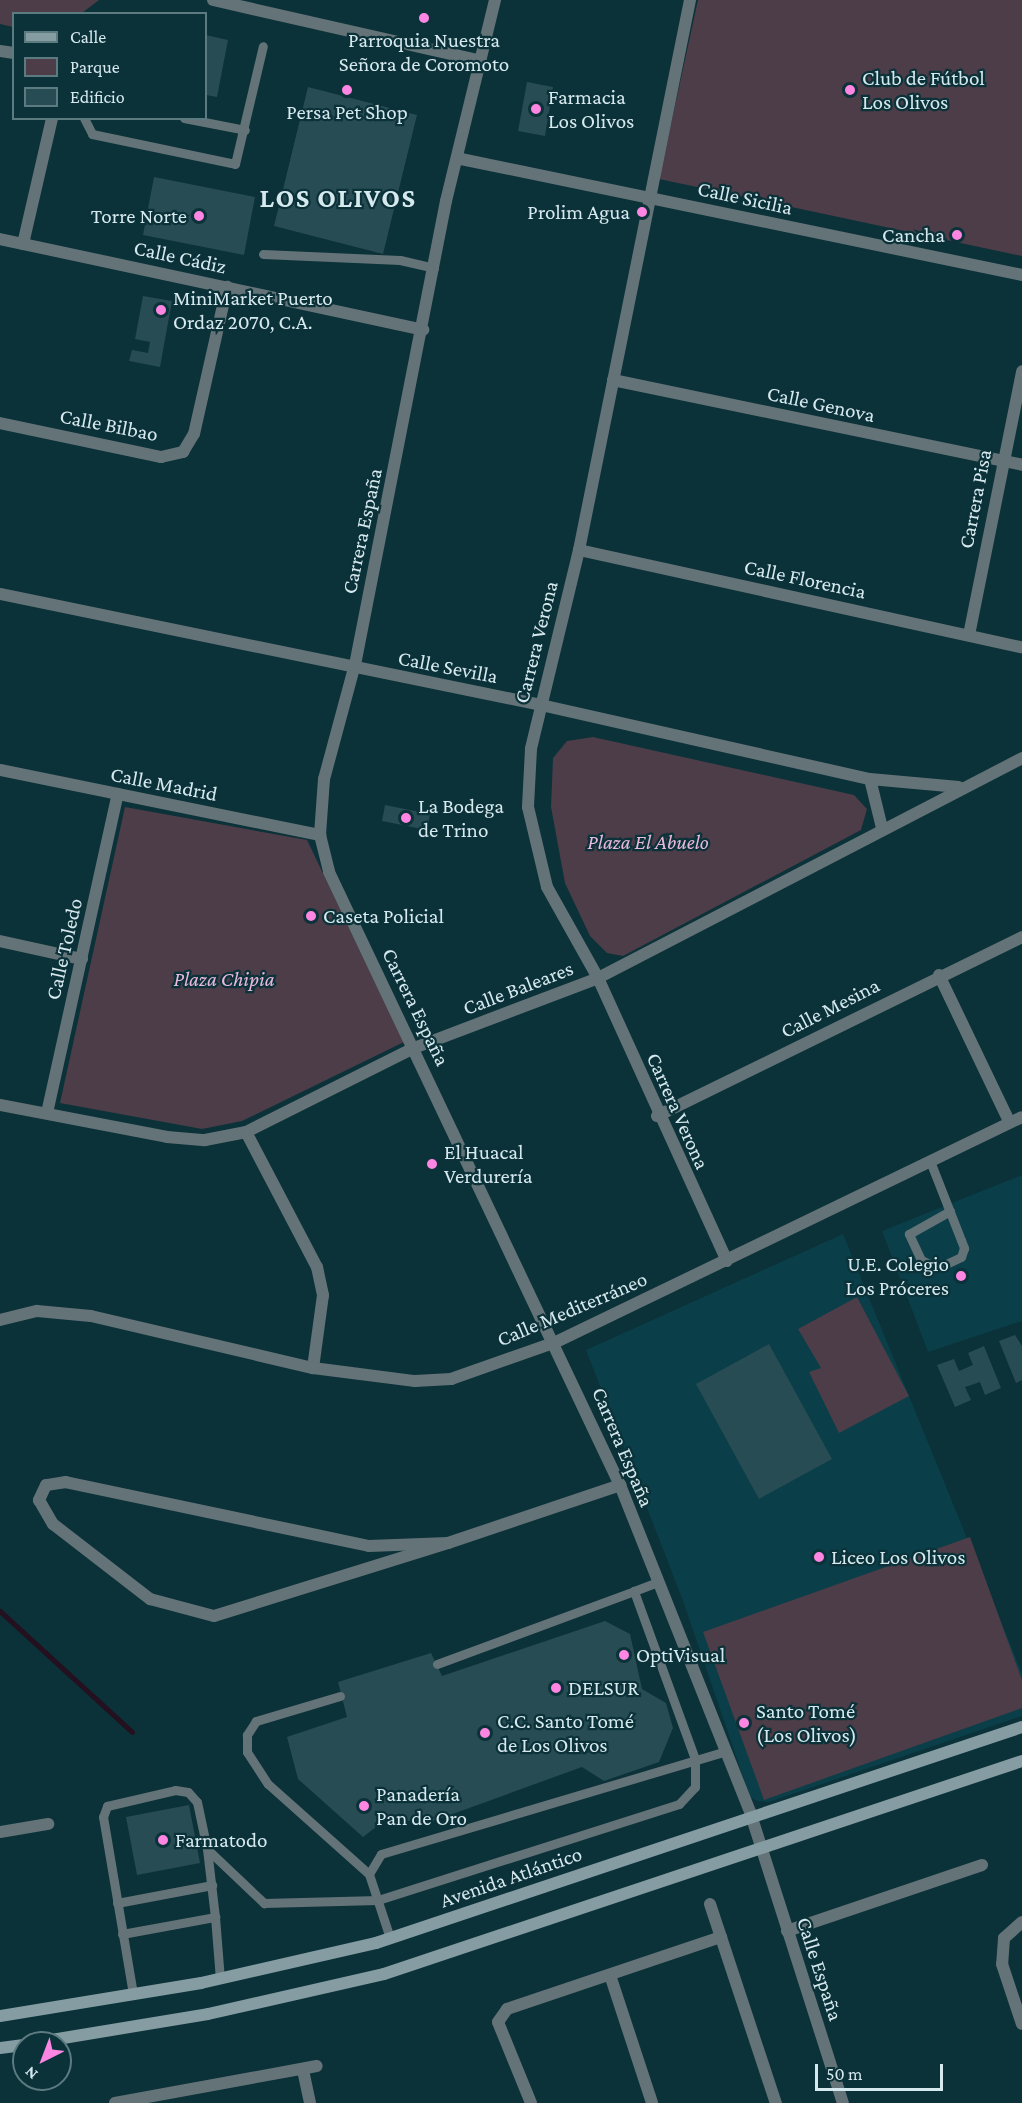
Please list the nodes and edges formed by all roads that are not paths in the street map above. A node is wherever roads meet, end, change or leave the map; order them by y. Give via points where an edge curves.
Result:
1 (213, 0) edge
2 (495, 0) edge
3 (690, 0) edge
4 (263, 46) dead end
5 (481, 61) junction
6 (52, 120) edge
7 (85, 120) edge
8 (194, 120) edge
9 (245, 130) junction
10 (461, 159) junction
11 (649, 198) junction
12 (0, 239) edge
13 (23, 244) junction
14 (263, 254) dead end
15 (434, 268) junction
16 (1022, 275) edge
17 (227, 287) junction
18 (423, 330) junction
19 (1022, 371) edge
20 (613, 380) junction
21 (0, 423) edge
22 (1002, 461) junction
23 (1022, 465) edge
24 (579, 550) junction
25 (0, 594) edge
26 (969, 635) junction
27 (1022, 648) edge
28 (354, 668) junction
29 (541, 705) junction
30 (1022, 758) edge
31 (0, 770) edge
32 (870, 779) junction
33 (960, 787) junction
34 (118, 794) junction
35 (882, 828) junction
36 (320, 835) junction
37 (1022, 937) edge
38 (0, 941) edge
39 (82, 960) junction
40 (939, 975) junction
41 (598, 978) junction
42 (414, 1048) junction
43 (0, 1105) edge
44 (47, 1113) junction
45 (657, 1116) junction
46 (1022, 1117) edge
47 (1010, 1121) junction
48 (246, 1132) junction
49 (930, 1161) junction
50 (950, 1211) junction
51 (727, 1261) junction
52 (0, 1320) edge
53 (556, 1342) junction
54 (313, 1368) junction
55 (620, 1485) junction
56 (448, 1543) junction
57 (658, 1582) junction
58 (634, 1591) junction
59 (437, 1664) dead end
60 (340, 1696) dead end
61 (1022, 1727) edge
62 (726, 1750) junction
63 (695, 1759) junction
64 (1022, 1761) edge
65 (751, 1815) junction
66 (48, 1824) dead end
67 (0, 1832) edge
68 (760, 1846) junction
69 (207, 1849) junction
70 (982, 1865) dead end
71 (369, 1874) junction
72 (212, 1885) junction
73 (378, 1900) junction
74 (117, 1903) junction
75 (710, 1904) dead end
76 (214, 1917) junction
77 (1022, 1922) edge
78 (787, 1931) junction
79 (122, 1934) junction
80 (721, 1937) junction
81 (390, 1938) junction
82 (610, 1975) junction
83 (220, 1979) junction
84 (133, 1994) junction
85 (0, 2016) edge
86 (1022, 2024) edge
87 (72, 2037) edge
88 (317, 2066) dead end
89 (303, 2070) junction
90 (115, 2103) edge
91 (310, 2103) edge
92 (531, 2103) edge
93 (652, 2103) edge
94 (776, 2103) edge
95 (843, 2103) edge

1 - 5 street
2 - 5 street, Carrera España
3 - 11 street, Carrera Verona
4 - 9 lane
5 - 10 street, Carrera España
6 - 13 street
7 - 9 lane via 92,134 226,166 240,155
8 - 9 lane
10 - 11 street, Calle Sicilia
10 - 15 street, Carrera España
11 - 16 street, Calle Sicilia
11 - 20 street, Carrera Verona
12 - 13 street, Calle Cádiz
13 - 17 street, Calle Cádiz
14 - 15 lane via 400,260
15 - 18 street, Carrera España
17 - 18 street, Calle Cádiz
17 - 21 street, Calle Bilbao via 195,434 183,452 161,456
18 - 28 street, Carrera España
19 - 22 street, Carrera Pisa
20 - 22 street, Calle Genova
20 - 24 street, Carrera Verona
22 - 23 street, Calle Genova
22 - 26 street, Carrera Pisa
24 - 26 street, Calle Florencia
24 - 29 street, Carrera Verona
25 - 28 street, Calle Sevilla
26 - 27 street, Calle Florencia
28 - 29 street, Calle Sevilla
28 - 36 street, Carrera España via 324,779
29 - 32 street, Calle Sevilla
29 - 41 street, Carrera Verona via 528,807 535,849 548,887
30 - 33 street, Calle Baleares
31 - 34 street, Calle Madrid
32 - 33 street, Calle Sevilla
32 - 35 street
33 - 35 street, Calle Baleares
34 - 36 street, Calle Madrid
34 - 39 street, Calle Toledo
35 - 41 street, Calle Baleares
36 - 42 street, Carrera España via 329,872
37 - 40 street, Calle Mesina
38 - 39 street
39 - 44 street, Calle Toledo
40 - 45 street, Calle Mesina
40 - 47 street
41 - 42 street, Calle Baleares
41 - 45 street, Carrera Verona
42 - 48 street, Calle Baleares
42 - 53 street, Carrera España
43 - 44 street, Calle Baleares
44 - 48 street, Calle Baleares via 167,1137 205,1140
45 - 51 street, Carrera Verona
46 - 47 street, Calle Mediterráneo
47 - 49 street, Calle Mediterráneo
48 - 54 street via 317,1267 323,1295
49 - 50 lane
49 - 51 street, Calle Mediterráneo
50 - 50 lane via 964,1248 961,1257 937,1268 921,1260 909,1234
51 - 53 street, Calle Mediterráneo
52 - 54 street, Calle Mediterráneo via 37,1311 91,1316
53 - 54 street, Calle Mediterráneo via 451,1379 415,1381
53 - 55 street, Carrera España
55 - 56 street
55 - 57 street, Carrera España
56 - 56 street via 369,1546 66,1482 46,1485 39,1500 53,1524 150,1599 214,1616
57 - 58 lane
57 - 62 street, Carrera España
58 - 59 lane
58 - 63 lane
60 - 71 lane via 256,1720 247,1735 247,1752 268,1784
61 - 65 main road, Avenida Atlántico
62 - 63 lane
62 - 65 street, Carrera España
63 - 71 lane via 381,1854
63 - 73 lane via 695,1787 680,1804
64 - 68 main road
65 - 68 street, Carrera España
65 - 81 main road, Avenida Atlántico
66 - 67 street
68 - 78 street, Calle España
68 - 87 main road via 384,1974 208,2014
69 - 72 lane
69 - 73 lane via 264,1903
69 - 74 lane via 197,1802 188,1792 114,1801 103,1817
70 - 78 street
71 - 73 lane
72 - 74 lane
72 - 76 lane
73 - 81 lane
74 - 79 lane
75 - 80 street
76 - 79 lane
76 - 83 lane
77 - 86 street via 1004,1938 1002,1964
78 - 95 street, Calle España
79 - 84 lane
80 - 82 street
80 - 94 street
81 - 83 main road, Avenida Atlántico
82 - 92 street via 502,2014 498,2022
82 - 93 street
83 - 84 main road, Avenida Atlántico
84 - 85 main road, Avenida Atlántico
88 - 89 street
89 - 90 street
89 - 91 street

